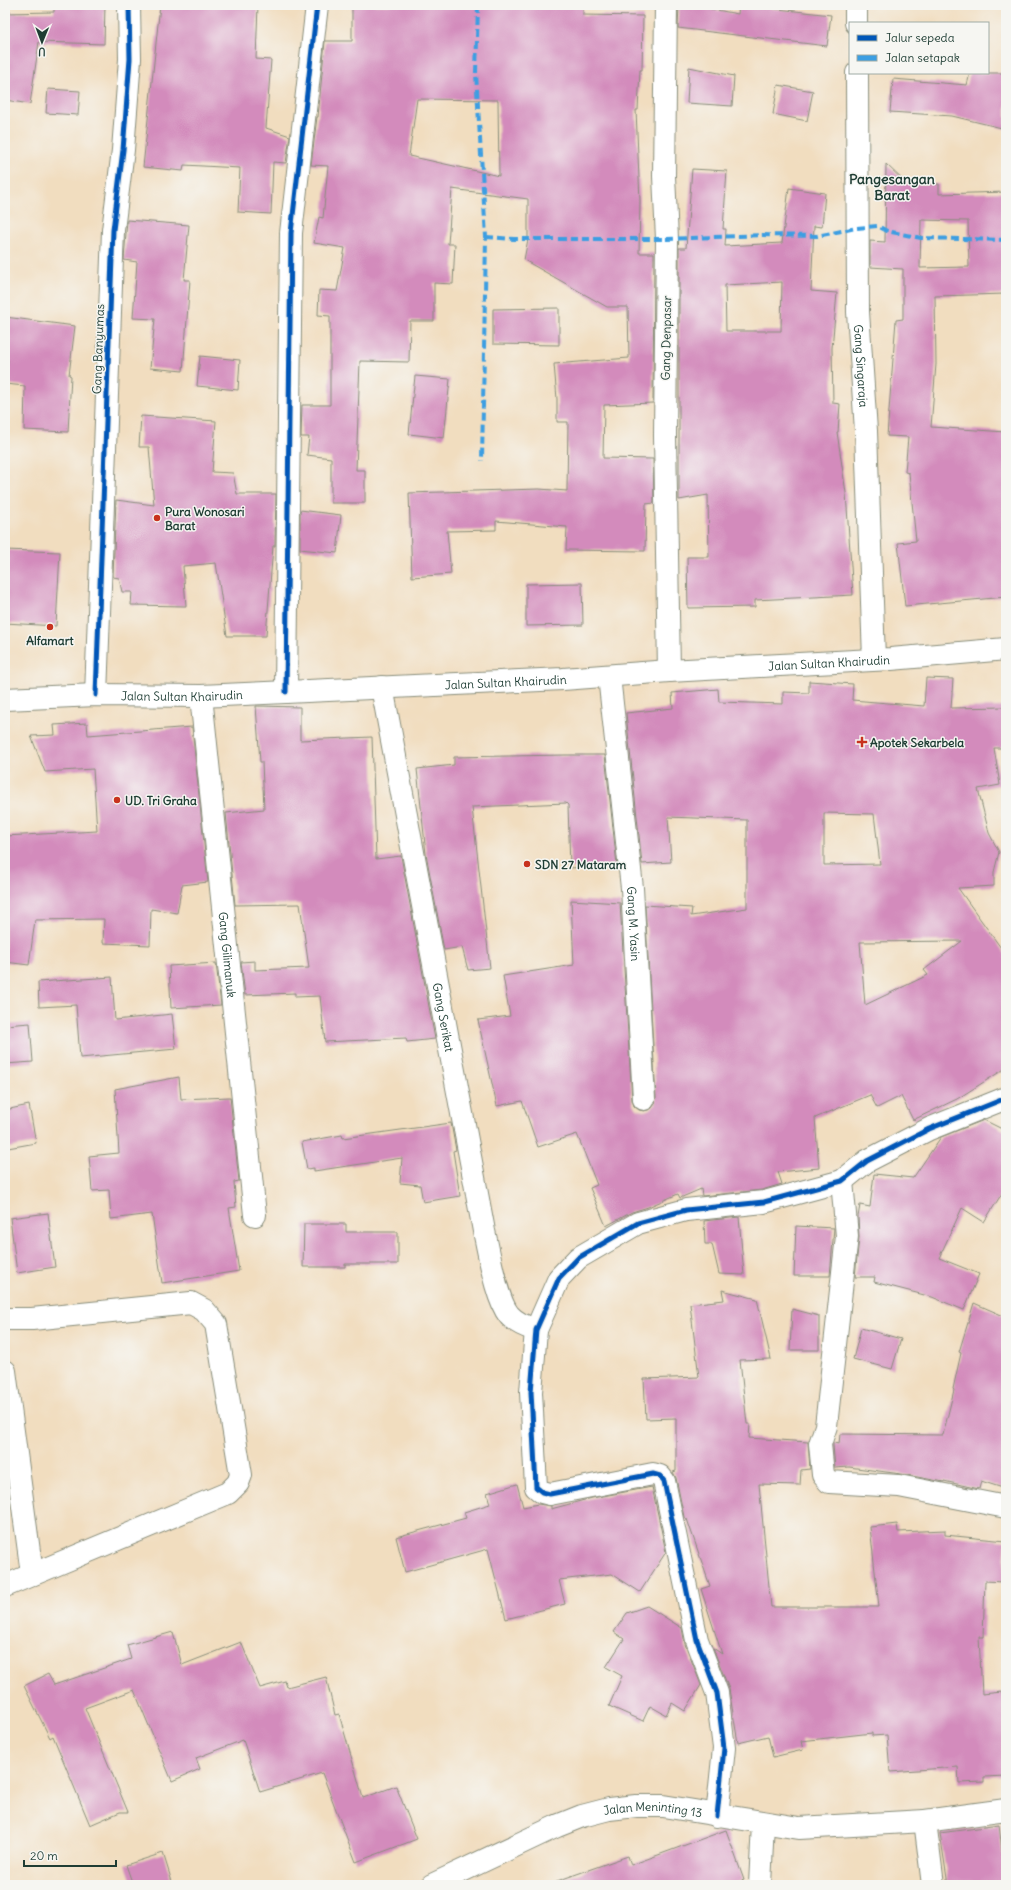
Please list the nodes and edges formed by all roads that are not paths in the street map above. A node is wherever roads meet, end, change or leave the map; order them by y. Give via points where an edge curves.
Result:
1 (129, 5) edge
2 (317, 5) edge
3 (666, 5) edge
4 (856, 5) edge
5 (856, 22) edge
6 (857, 74) edge
7 (1006, 649) edge
8 (874, 659) junction
9 (669, 671) junction
10 (609, 676) junction
11 (382, 687) junction
12 (286, 692) junction
13 (96, 695) junction
14 (201, 696) junction
15 (5, 699) edge
16 (1006, 1098) edge
17 (644, 1099) dead end
18 (842, 1181) junction
19 (255, 1214) dead end
20 (5, 1319) edge
21 (536, 1330) junction
22 (5, 1371) edge
23 (1006, 1507) edge
24 (32, 1574) junction
25 (5, 1586) edge
26 (1006, 1810) edge
27 (717, 1816) junction
28 (925, 1821) junction
29 (763, 1823) junction
30 (432, 1885) edge
31 (760, 1885) edge
32 (933, 1885) edge

1 - 13 street, Gang Banyumas via 130,58 123,150 113,230
2 - 12 street via 291,233
3 - 9 street, Gang Denpasar via 665,436
4 - 5 street
6 - 8 street, Gang Singaraja via 858,312 866,431
7 - 8 street, Jalan Sultan Khairudin
8 - 9 street, Jalan Sultan Khairudin
9 - 10 street, Jalan Sultan Khairudin
10 - 11 street, Jalan Sultan Khairudin
10 - 17 street, Gang M. Yasin via 632,888
11 - 12 street, Jalan Sultan Khairudin
11 - 21 street, Gang Serikat via 486,1238 500,1297 509,1314 522,1326
12 - 14 street, Jalan Sultan Khairudin
13 - 14 street, Jalan Sultan Khairudin
13 - 15 street, Jalan Sultan Khairudin
14 - 19 street, Gang Gilimanuk
16 - 18 street via 922,1132 867,1161
18 - 21 street via 764,1202 686,1210 638,1223 578,1258 559,1278
18 - 23 street via 847,1236 826,1426 820,1444 823,1475 829,1482 899,1486
20 - 24 street via 32,1319 191,1303 204,1310 216,1324 241,1475 238,1483 228,1493
21 - 27 street via 531,1392 536,1487 550,1494 653,1474 660,1476 664,1481 698,1640 717,1693 724,1748
22 - 24 street
24 - 25 street
26 - 28 street, Jalan Meninting 13
27 - 29 street, Jalan Meninting 13
27 - 30 street, Jalan Meninting 13 via 663,1806 636,1806 602,1811 557,1826
28 - 29 street, Jalan Meninting 13 via 799,1828
28 - 32 street
29 - 31 street

